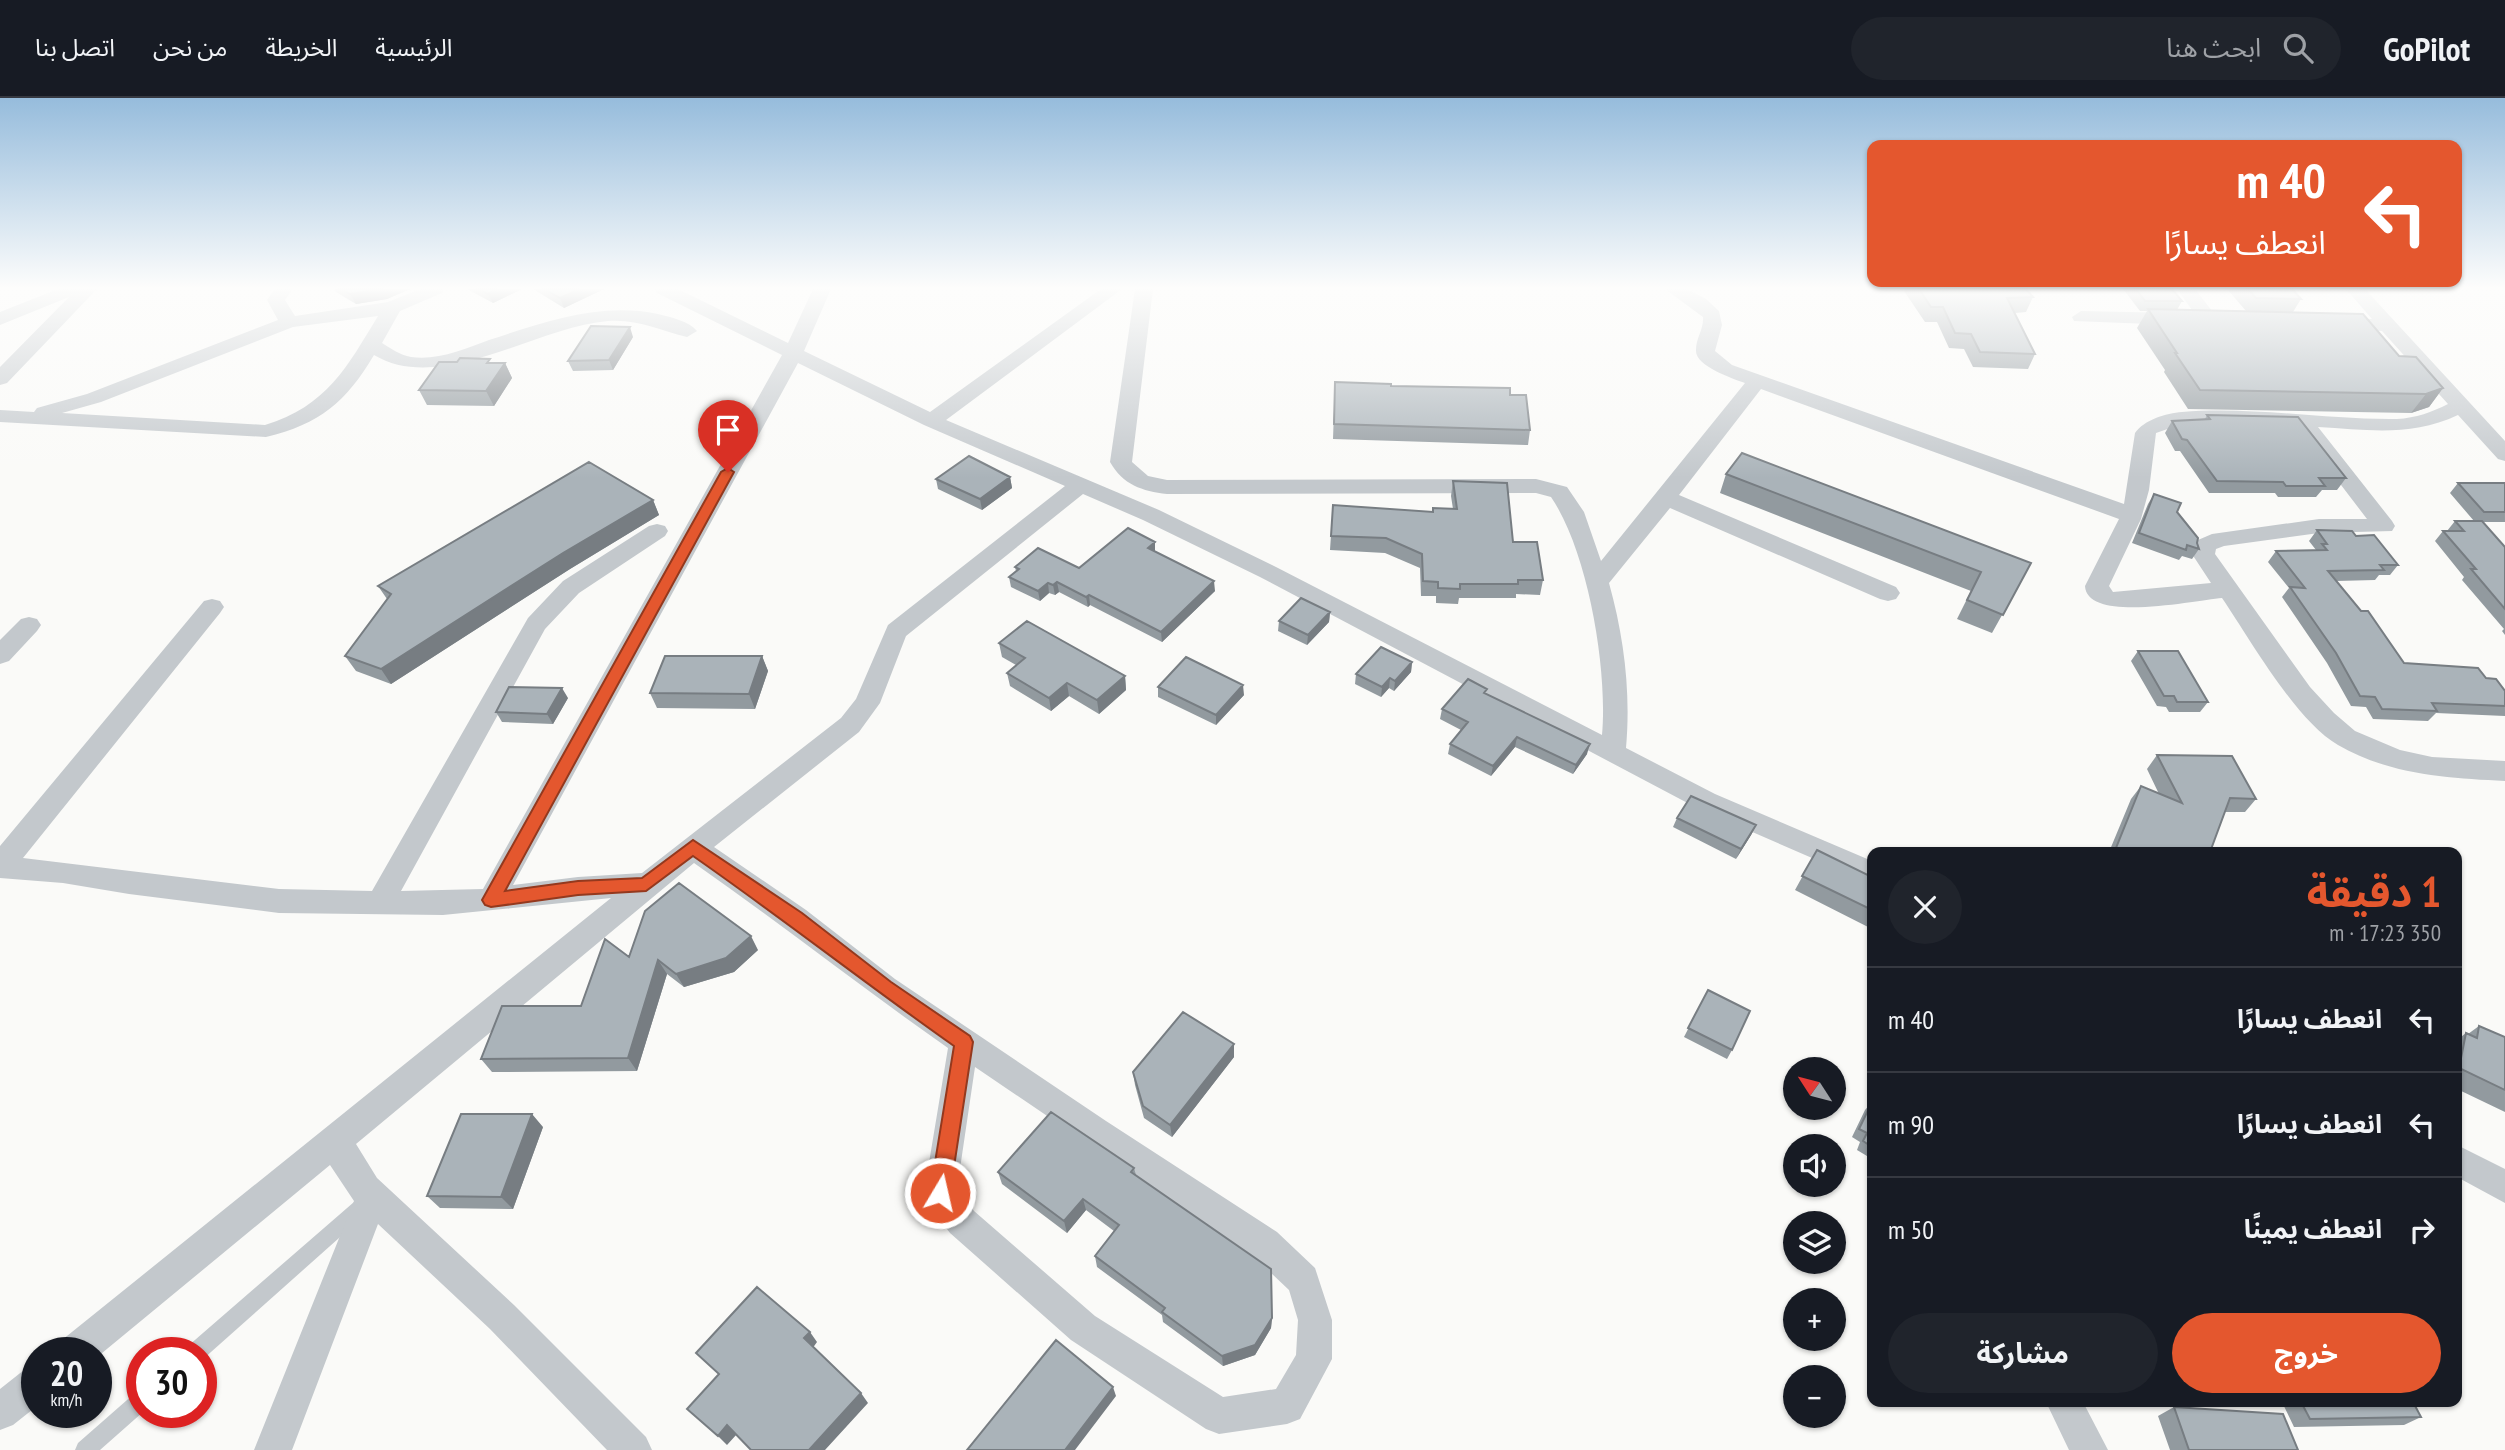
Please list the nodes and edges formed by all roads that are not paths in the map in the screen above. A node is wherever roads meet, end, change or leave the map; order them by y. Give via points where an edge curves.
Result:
1 (23, 352) edge
2 (212, 352) edge
3 (365, 352) edge
4 (384, 352) edge
5 (474, 352) edge
6 (1026, 352) edge
7 (1136, 352) edge
8 (1705, 352) edge
9 (2412, 352) edge
10 (793, 353) joint
11 (0, 379) edge
12 (1757, 381) junction
13 (2461, 406) junction
14 (0, 416) edge
15 (22, 418) junction
16 (2302, 419) junction
17 (931, 421) junction
18 (2505, 454) edge
19 (1079, 485) junction
20 (1666, 498) junction
21 (2131, 515) junction
22 (657, 531) dead end
23 (1597, 582) junction
24 (2229, 589) junction
25 (1888, 593) dead end
26 (212, 607) dead end
27 (29, 625) dead end
28 (0, 654) edge
29 (1613, 753) junction
30 (2505, 771) edge
31 (693, 847) junction
32 (0, 866) edge
33 (1867, 871) edge
34 (646, 884) junction
35 (491, 900) junction
36 (380, 903) junction
37 (964, 1042) junction
38 (339, 1139) junction
39 (2462, 1163) edge
40 (2505, 1186) edge
41 (372, 1197) junction
42 (95, 1337) edge
43 (213, 1337) edge
44 (21, 1396) edge
45 (2067, 1407) edge
46 (0, 1412) edge
47 (126, 1414) edge
48 (85, 1450) edge
49 (274, 1450) edge
50 (633, 1450) edge
51 (2090, 1450) edge

1 - 11 street
2 - 15 street via 94,398
3 - 15 street via 323,408 286,427 267,431
4 - 5 street via 411,363
6 - 17 street
7 - 23 street via 1121,462 1128,474 1150,485 1549,488 1559,492 1573,512
8 - 12 street via 1718,366
9 - 13 street
10 - 17 street
10 - 35 street
12 - 20 street
12 - 21 street
13 - 16 street via 2428,421 2399,425
13 - 18 street
14 - 15 street
16 - 21 street via 2182,418 2149,428 2142,443 2137,499
16 - 24 street via 2384,526 2319,526 2220,539 2206,545 2203,554
17 - 19 street
19 - 29 street via 1268,572
19 - 31 street via 896,631 867,703 855,720
20 - 23 street
20 - 25 street
21 - 24 street via 2118,552 2097,586 2101,595 2117,601
22 - 36 street via 571,587 536,624
23 - 29 street via 1606,615 1617,710
24 - 30 street via 2301,693 2346,738 2395,759 2432,767
26 - 32 street
27 - 28 street
29 - 33 street via 1706,801
31 - 34 street
31 - 37 street
32 - 36 street via 279,901
34 - 35 street
34 - 38 street
35 - 36 street
37 - 37 street via 1265,1244 1303,1280 1315,1320 1314,1359 1287,1406 1219,1416 1083,1328 962,1222 940,1193
38 - 41 street via 341,1153
38 - 42 street
39 - 40 street
41 - 43 lane
41 - 49 street
41 - 50 street via 502,1317
44 - 46 street
45 - 51 street
47 - 48 lane

